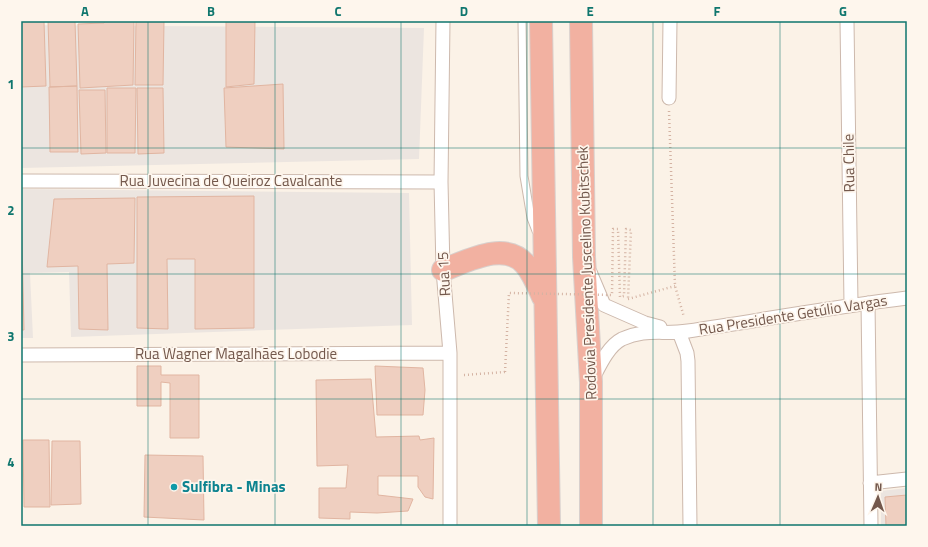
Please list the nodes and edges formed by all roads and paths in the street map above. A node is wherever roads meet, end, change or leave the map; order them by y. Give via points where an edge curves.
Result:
1 (443, 21) edge
2 (522, 21) edge
3 (541, 21) edge
4 (581, 21) edge
5 (670, 21) edge
6 (847, 21) edge
7 (669, 98) joint
8 (21, 180) edge
9 (441, 182) junction
10 (544, 254) junction
11 (584, 257) junction
12 (444, 270) junction
13 (676, 286) junction
14 (907, 298) edge
15 (546, 302) junction
16 (868, 303) junction
17 (851, 304) junction
18 (684, 332) junction
19 (450, 353) junction
20 (21, 355) edge
21 (449, 376) junction
22 (591, 382) junction
23 (907, 479) edge
24 (870, 483) junction
25 (450, 526) edge
26 (549, 526) edge
27 (591, 526) edge
28 (690, 526) edge
29 (871, 526) edge

1 - 9 street, Rua 15
2 - 10 lane via 524,176 531,218
3 - 10 highway
4 - 11 highway, Rodovia Presidente Juscelino Kubitschek
5 - 7 street
6 - 17 street, Rua Chile
7 - 13 path
8 - 9 street, Rua Juvecina de Queiroz Cavalcante
9 - 12 street, Rua 15
10 - 15 highway
11 - 18 street, Rua Presidente Getúlio Vargas via 604,305 644,324
11 - 22 highway, Rodovia Presidente Juscelino Kubitschek
12 - 15 highway via 493,253 512,256 524,263
12 - 19 street, Rua 15
13 - 18 path
13 - 21 path, bridge via 628,299 631,230 626,229 624,296 620,297 618,229 613,229 612,295 509,293 505,372
14 - 16 street, Rua Presidente Getúlio Vargas
15 - 26 highway
16 - 17 street, Rua Presidente Getúlio Vargas
16 - 24 street
17 - 18 street, Rua Presidente Getúlio Vargas
18 - 22 street, Rua Presidente Getúlio Vargas via 639,332 620,340 607,354
18 - 28 street via 688,361
19 - 20 street, Rua Wagner Magalhães Lobodie
19 - 21 street, Rua 15
21 - 25 street, Rua 15
22 - 27 highway, Rodovia Presidente Juscelino Kubitschek
23 - 24 street
24 - 29 street

